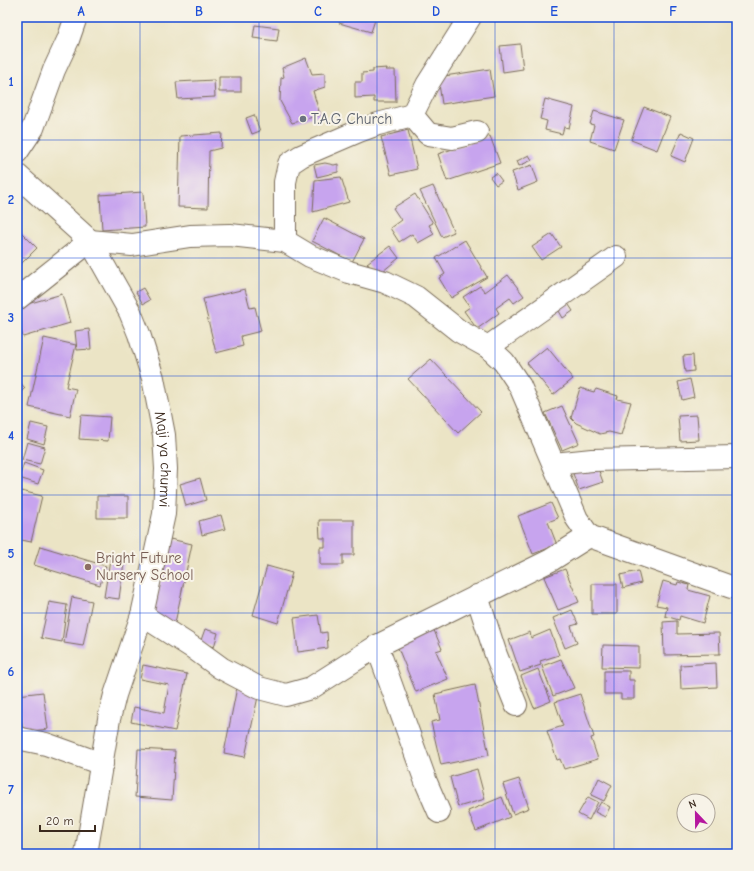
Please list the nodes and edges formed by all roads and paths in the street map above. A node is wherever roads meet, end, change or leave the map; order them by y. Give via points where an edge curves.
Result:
1 (76, 17) edge
2 (470, 17) edge
3 (412, 115) junction
4 (477, 132) dead end
5 (17, 152) edge
6 (17, 175) edge
7 (285, 240) junction
8 (90, 241) junction
9 (616, 256) dead end
10 (17, 299) edge
11 (488, 347) junction
12 (737, 457) edge
13 (554, 464) junction
14 (589, 536) junction
15 (731, 587) dead end
16 (477, 596) junction
17 (142, 615) junction
18 (377, 646) junction
19 (516, 705) dead end
20 (17, 738) edge
21 (102, 764) junction
22 (439, 812) dead end
23 (86, 854) edge

1 - 5 street via 33,128
2 - 3 street via 427,85
3 - 4 street via 428,134 452,138
3 - 7 street via 359,131 301,156 289,164 285,182
6 - 8 street, Maji ya chumvi
7 - 8 street via 230,235 190,236 132,245
7 - 11 street via 310,256 349,272 385,282 416,297 459,330
8 - 10 street
8 - 17 street, Maji ya chumvi via 130,312 139,334 153,378 164,435 164,514
9 - 11 street
11 - 13 street via 504,362 520,386
12 - 13 street via 592,460
13 - 14 street via 577,519
14 - 15 street
14 - 16 street via 551,560
16 - 18 street
16 - 19 street
17 - 18 street via 221,668 260,688 286,695 311,688
17 - 21 street, Maji ya chumvi via 115,695
18 - 22 street
20 - 21 street via 46,744
21 - 23 street, Maji ya chumvi

